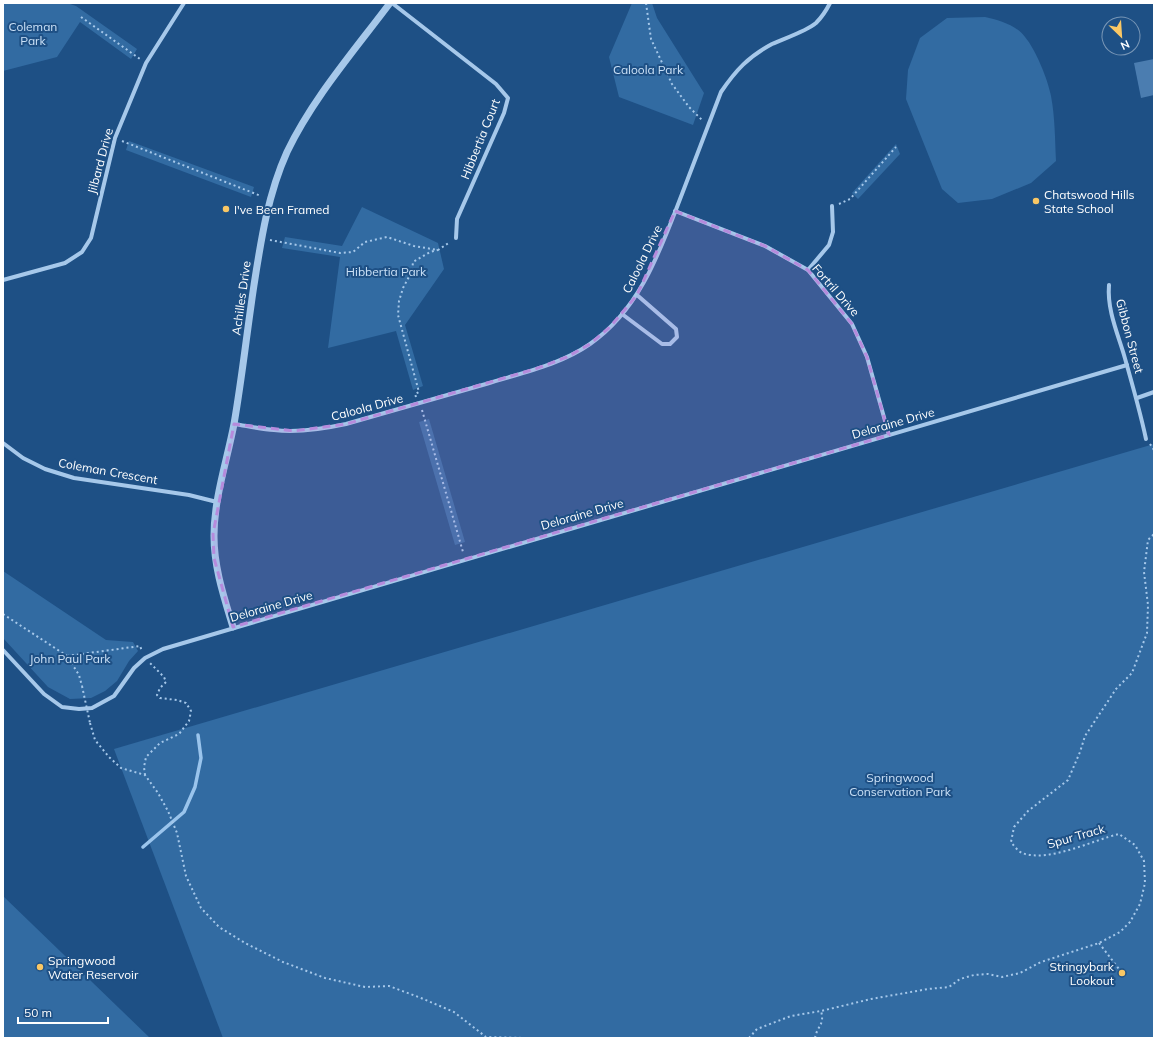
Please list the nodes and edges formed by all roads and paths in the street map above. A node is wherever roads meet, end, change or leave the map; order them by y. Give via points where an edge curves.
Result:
1 (184, 3) edge
2 (391, 3) edge
3 (646, 3) edge
4 (830, 3) edge
5 (81, 17) dead end
6 (146, 63) junction
7 (708, 126) junction
8 (115, 138) junction
9 (896, 147) dead end
10 (270, 200) junction
11 (832, 206) joint
12 (675, 211) junction
13 (456, 238) joint
14 (261, 239) junction
15 (808, 270) junction
16 (3, 280) edge
17 (1109, 285) dead end
18 (637, 295) junction
19 (622, 314) junction
20 (1127, 365) junction
21 (1154, 392) edge
22 (1137, 398) junction
23 (234, 424) junction
24 (889, 435) junction
25 (1146, 439) dead end
26 (3, 443) edge
27 (217, 502) junction
28 (1154, 534) edge
29 (3, 614) edge
30 (233, 627) junction
31 (3, 650) edge
32 (67, 656) junction
33 (144, 658) junction
34 (145, 775) junction
35 (1099, 943) junction
36 (1122, 973) dead end
37 (821, 1012) junction
38 (525, 1038) edge
39 (749, 1038) edge
40 (815, 1038) edge

1 - 6 street, Jilbard Drive
2 - 10 street, Achilles Drive via 304,120 287,153
2 - 13 street, Hibbertia Court via 496,84 508,98 504,113 457,219
3 - 7 path via 651,39 672,84 689,107
4 - 7 street, Caloola Drive via 816,23 748,60 733,75 721,92
5 - 6 path
6 - 8 street, Jilbard Drive
7 - 12 street, Caloola Drive
8 - 10 path
8 - 16 street, Jilbard Drive via 90,238 82,252 65,263
9 - 11 path via 850,199
10 - 14 street, Achilles Drive
11 - 15 street via 833,232 830,245
12 - 15 street, Fortril Drive via 765,246
12 - 18 street, Caloola Drive
13 - 14 path via 438,250 414,246 387,237 365,242 353,252 340,253
14 - 23 street, Achilles Drive
15 - 24 street, Fortril Drive via 852,324 867,357
17 - 20 street, Gibbon Street via 1111,310
18 - 19 street, Caloola Drive
18 - 19 street via 676,329 677,337 670,344 662,344
19 - 23 street, Caloola Drive via 590,344 567,357 536,369 346,424 294,431
20 - 22 street, Gibbon Street
20 - 24 street, Deloraine Drive
21 - 22 street
22 - 25 street, Gibbon Street
23 - 27 street, Achilles Drive
24 - 30 street, Deloraine Drive
26 - 27 street, Coleman Crescent via 23,458 67,476 189,495
27 - 30 street, Achilles Drive via 214,558
28 - 35 path, Spur Track via 1148,540 1144,572 1148,605 1147,633 1132,673 1116,689 1085,736 1068,780 1028,811 1014,827 1011,842 1021,852 1034,856 1071,849 1119,834 1135,845 1144,861 1144,883 1140,904 1130,922 1120,932
29 - 32 path
30 - 33 street, Deloraine Drive via 163,649
31 - 33 street, Deloraine Drive via 44,694 62,707 79,709 92,708 114,696
32 - 33 path via 140,646
32 - 34 path, bridge via 79,675 95,740 121,768
33 - 34 path via 166,682 157,695 160,698 186,703 191,711 189,721 179,734 160,743 146,757
34 - 38 path via 158,793 177,833 186,876 201,908 219,927 283,962 325,978 365,987 389,986 421,998 454,1012 486,1037
35 - 36 path
35 - 37 path, Spur Track via 1041,962 1020,973 1002,977 974,975 960,979 949,987 871,999
37 - 39 path, Spur Track via 791,1016 757,1029
37 - 40 path via 822,1023

